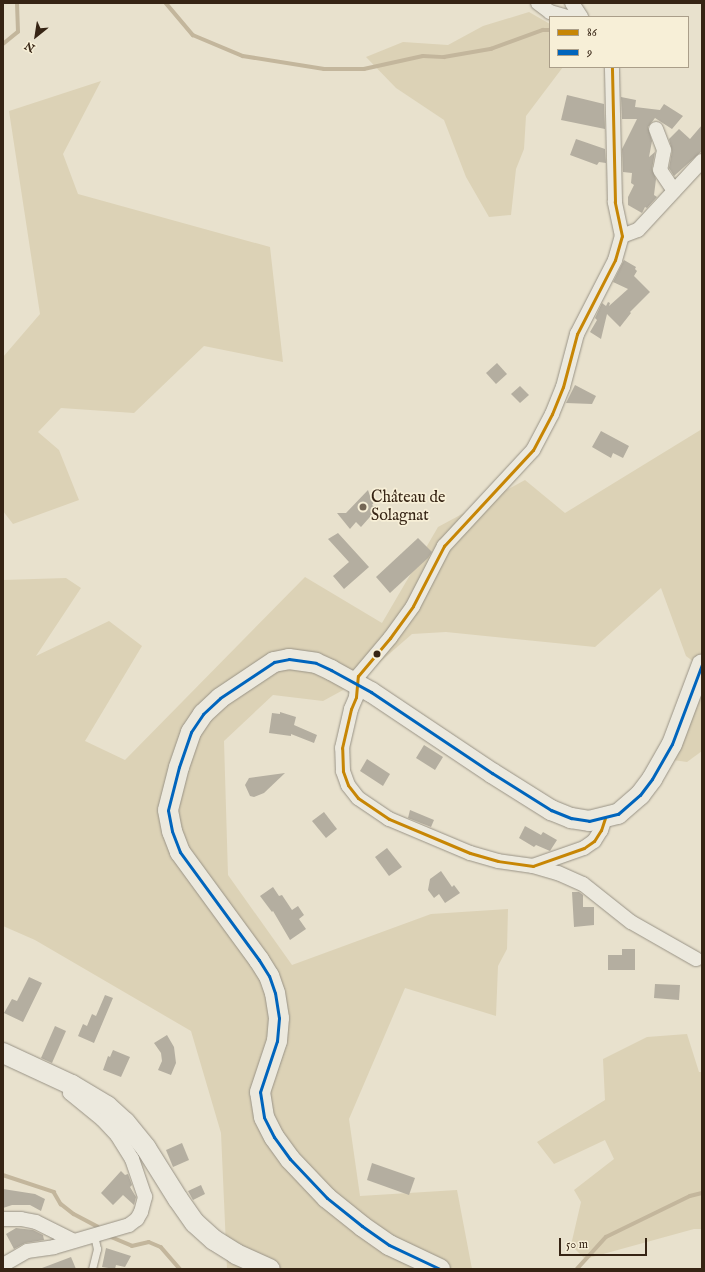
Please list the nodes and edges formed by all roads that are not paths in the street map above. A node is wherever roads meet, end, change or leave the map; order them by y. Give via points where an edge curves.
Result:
1 (538, 3) edge
2 (572, 3) edge
3 (564, 16) edge
4 (580, 16) edge
5 (612, 68) edge
6 (656, 129) dead end
7 (702, 161) edge
8 (674, 191) junction
9 (622, 236) junction
10 (702, 664) edge
11 (356, 683) junction
12 (605, 818) junction
13 (533, 866) junction
14 (696, 959) dead end
15 (3, 1052) edge
16 (72, 1085) junction
17 (3, 1220) edge
18 (94, 1235) junction
19 (74, 1240) junction
20 (10, 1265) edge
21 (92, 1269) edge
22 (270, 1269) edge
23 (440, 1269) edge

1 - 3 street via 550,12
2 - 4 street
5 - 9 street via 615,202
6 - 8 street via 664,150 660,170
7 - 8 street
8 - 9 street via 638,230
9 - 11 street via 615,260 577,334 563,387 533,450 444,546 413,606 358,676
10 - 12 main road via 672,744 655,774 640,795 629,805 618,814
11 - 12 main road via 551,810 580,820
11 - 13 street via 356,697 342,748 343,771 348,785 358,798 389,819 470,853 498,861
11 - 23 main road via 316,663 289,659 274,662 254,674 214,703 191,732 168,810 172,832 180,852 259,960 276,993 279,1018 277,1041 260,1092 264,1117 274,1137 290,1159 327,1198 362,1226 389,1244
12 - 13 street via 601,830 590,845
13 - 14 street via 583,884 631,922
15 - 16 main road
16 - 18 street via 70,1093 117,1135 132,1159 145,1197 137,1219
16 - 22 main road via 107,1106 125,1122 146,1148 195,1223 214,1240 236,1254
17 - 19 street via 21,1219 36,1222
18 - 19 street
18 - 21 lane via 97,1249
19 - 20 street via 54,1247 27,1251

